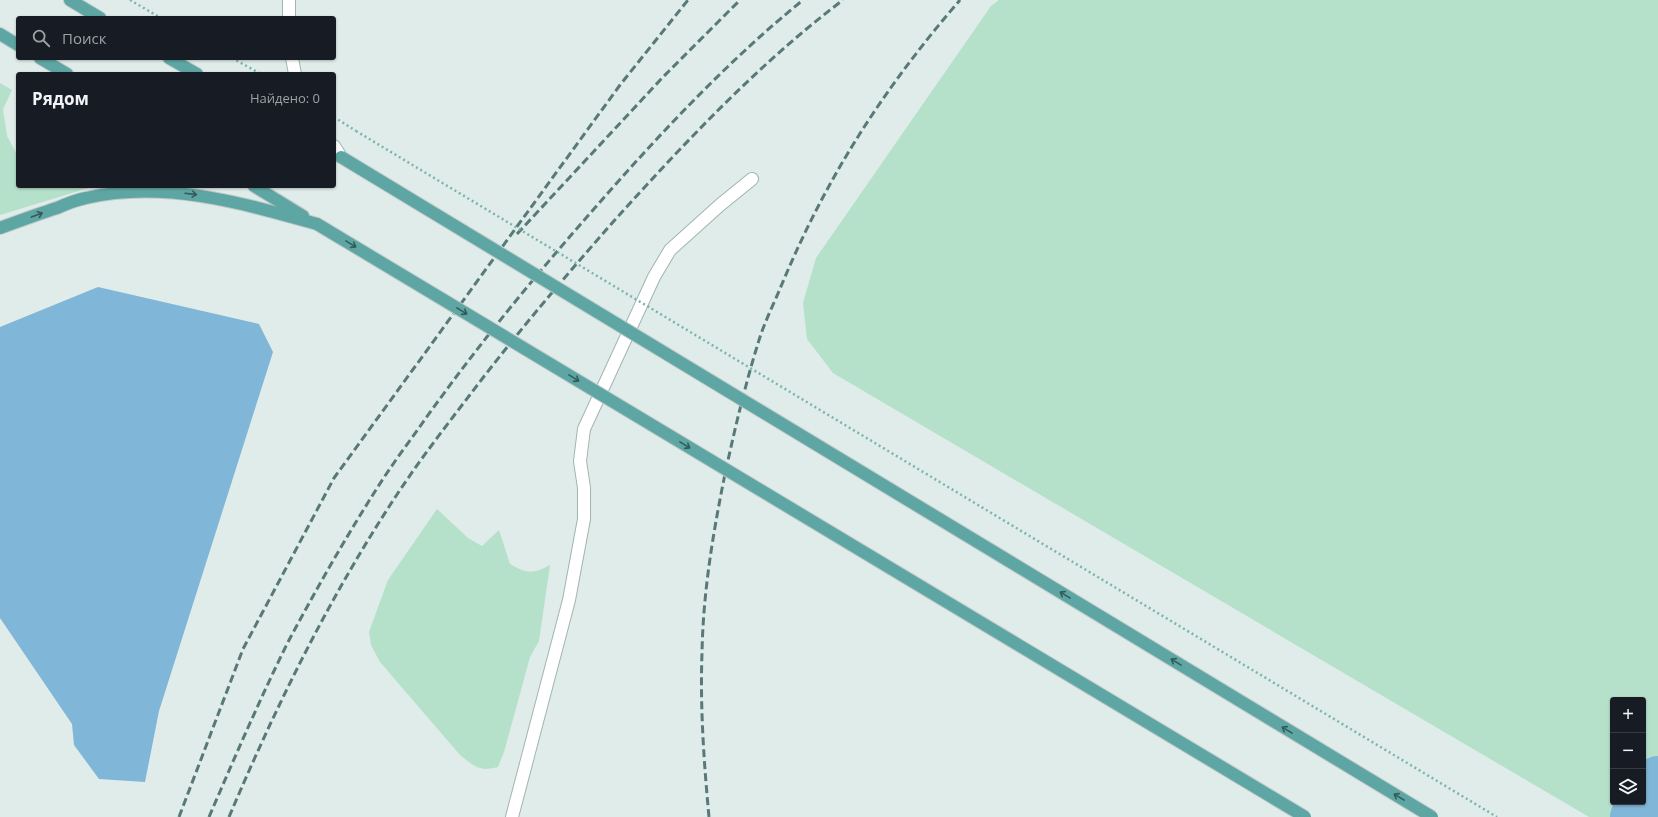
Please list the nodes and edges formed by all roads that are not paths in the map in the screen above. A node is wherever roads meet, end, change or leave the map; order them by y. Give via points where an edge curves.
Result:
1 (70, 0) edge
2 (289, 0) edge
3 (97, 16) edge
4 (289, 16) edge
5 (0, 34) edge
6 (16, 44) edge
7 (43, 60) edge
8 (172, 60) edge
9 (292, 60) edge
10 (64, 72) edge
11 (194, 72) edge
12 (295, 72) edge
13 (338, 155) edge
14 (752, 179) dead end
15 (257, 188) edge
16 (318, 224) junction
17 (0, 228) edge
18 (512, 817) edge
19 (1305, 817) edge
20 (1432, 817) edge

1 - 3 main road
2 - 4 street
5 - 6 main road
7 - 10 main road
8 - 11 main road
9 - 12 street
20 -> 13 main road, bridge
14 - 18 street via 670,250 654,278 584,429 580,461 584,488 584,519 569,600
15 - 16 main road
17 -> 16 main road via 84,198 141,190 202,196
16 -> 19 main road, bridge

